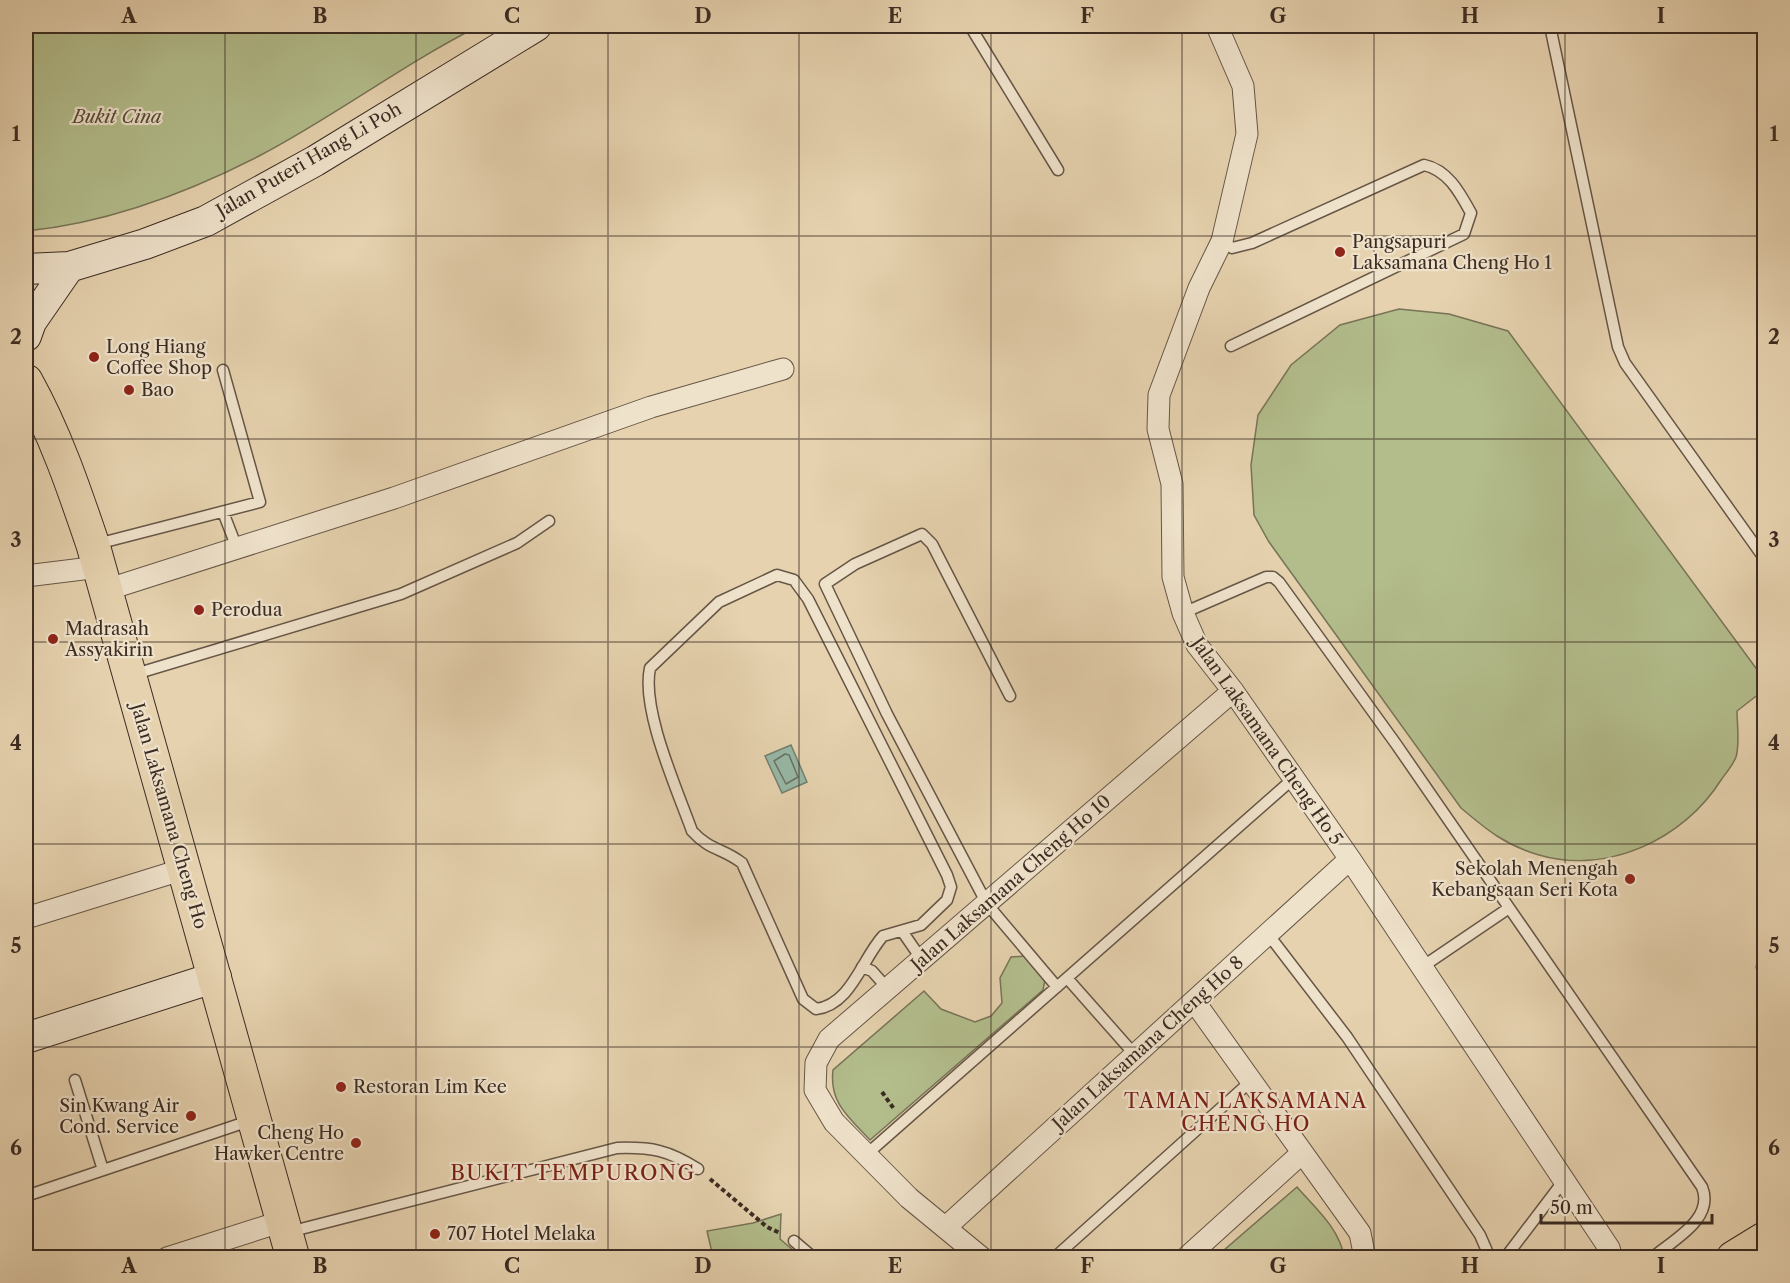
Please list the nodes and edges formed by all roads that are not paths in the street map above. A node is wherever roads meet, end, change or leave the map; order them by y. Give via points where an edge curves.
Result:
1 (536, 26) edge
2 (970, 26) edge
3 (1217, 26) edge
4 (1550, 26) edge
5 (1058, 170) dead end
6 (1222, 242) junction
7 (69, 267) junction
8 (26, 269) edge
9 (26, 336) edge
10 (1231, 346) dead end
11 (783, 369) dead end
12 (223, 370) dead end
13 (26, 381) edge
14 (223, 512) junction
15 (549, 521) dead end
16 (237, 548) junction
17 (1764, 558) edge
18 (100, 567) junction
19 (26, 576) edge
20 (1183, 612) junction
21 (129, 676) junction
22 (1233, 691) junction
23 (1010, 696) dead end
24 (1294, 778) junction
25 (1350, 859) junction
26 (184, 869) junction
27 (987, 904) junction
28 (1509, 908) junction
29 (26, 918) edge
30 (902, 931) junction
31 (1268, 934) junction
32 (922, 960) junction
33 (862, 967) junction
34 (1422, 967) junction
35 (216, 977) junction
36 (1067, 978) junction
37 (1057, 987) junction
38 (888, 989) junction
39 (1194, 1001) junction
40 (26, 1038) edge
41 (1135, 1055) junction
42 (75, 1080) dead end
43 (1251, 1081) junction
44 (255, 1119) junction
45 (1302, 1153) junction
46 (867, 1154) junction
47 (698, 1169) road end
48 (103, 1170) junction
49 (1565, 1179) junction
50 (26, 1196) edge
51 (946, 1227) junction
52 (287, 1237) edge
53 (794, 1240) road end
54 (167, 1257) edge
55 (814, 1257) edge
56 (982, 1257) edge
57 (1054, 1257) edge
58 (1186, 1257) edge
59 (1365, 1257) edge
60 (1490, 1257) edge
61 (1505, 1257) edge
62 (1612, 1257) edge
63 (1652, 1257) edge

1 - 7 street, Jalan Puteri Hang Li Poh via 315,161 206,220
2 - 5 lane
3 - 6 street, Jalan Laksamana Cheng Ho 5 via 1243,86 1247,134
4 - 17 lane via 1618,347 1625,363
6 - 10 lane via 1232,248 1252,243 1424,165 1437,168 1459,192 1471,213 1464,234
6 - 20 street, Jalan Laksamana Cheng Ho 5 via 1199,288 1159,395 1158,429 1172,484 1173,577
7 - 8 street, Jalan Puteri Hang Li Poh
7 - 9 street via 31,322
11 - 16 street via 651,407 394,498
12 - 14 lane via 260,502
13 - 18 main road, Jalan Laksamana Cheng Ho via 62,457
14 - 16 lane
14 - 18 lane
15 - 21 lane via 517,543 401,594
16 - 18 street
18 - 19 street
18 - 21 main road, Jalan Laksamana Cheng Ho
20 - 22 street, Jalan Laksamana Cheng Ho 5 via 1197,645
20 - 28 lane via 1266,577 1280,582
21 - 26 main road, Jalan Laksamana Cheng Ho
22 - 24 street, Jalan Laksamana Cheng Ho 5
22 - 27 street, Jalan Laksamana Cheng Ho 10
23 - 27 lane via 932,544 922,534 855,564 825,584 887,714
24 - 25 street, Jalan Laksamana Cheng Ho 5
24 - 36 lane
25 - 31 street, Jalan Laksamana Cheng Ho 8
25 - 34 street, Jalan Laksamana Cheng Ho 5
26 - 29 street
26 - 35 main road, Jalan Laksamana Cheng Ho
27 - 32 street, Jalan Laksamana Cheng Ho 10
27 - 37 lane
28 - 34 lane
28 - 63 lane via 1706,1197 1700,1218
30 - 32 lane
30 - 33 lane via 883,936
30 - 33 lane via 921,925 947,900 951,887 947,875 808,599 794,580 777,575 719,602 650,668 647,683 651,709 692,831 705,845 729,853 742,863 803,999 816,1009 826,1008 847,991
31 - 39 street, Jalan Laksamana Cheng Ho 8
31 - 60 lane via 1388,1096 1480,1235
32 - 38 street, Jalan Laksamana Cheng Ho 10
33 - 38 lane via 872,971
34 - 49 street, Jalan Laksamana Cheng Ho 5
35 - 40 street
35 - 44 main road, Jalan Laksamana Cheng Ho
36 - 37 lane
36 - 41 lane
37 - 46 lane
38 - 46 street, Jalan Laksamana Cheng Ho 10 via 829,1039 816,1063 815,1090 834,1122
39 - 41 street, Jalan Laksamana Cheng Ho 8
39 - 43 street
41 - 51 street, Jalan Laksamana Cheng Ho 8
42 - 48 lane
43 - 45 street
43 - 57 lane
44 - 48 lane
44 - 52 main road, Jalan Laksamana Cheng Ho
45 - 58 street
45 - 59 street via 1360,1233
46 - 51 street via 909,1198
47 - 52 lane via 673,1154 645,1147 617,1148
48 - 50 lane
49 - 61 lane
49 - 62 street, Jalan Laksamana Cheng Ho 5
51 - 56 street
52 - 54 street
53 - 55 lane

